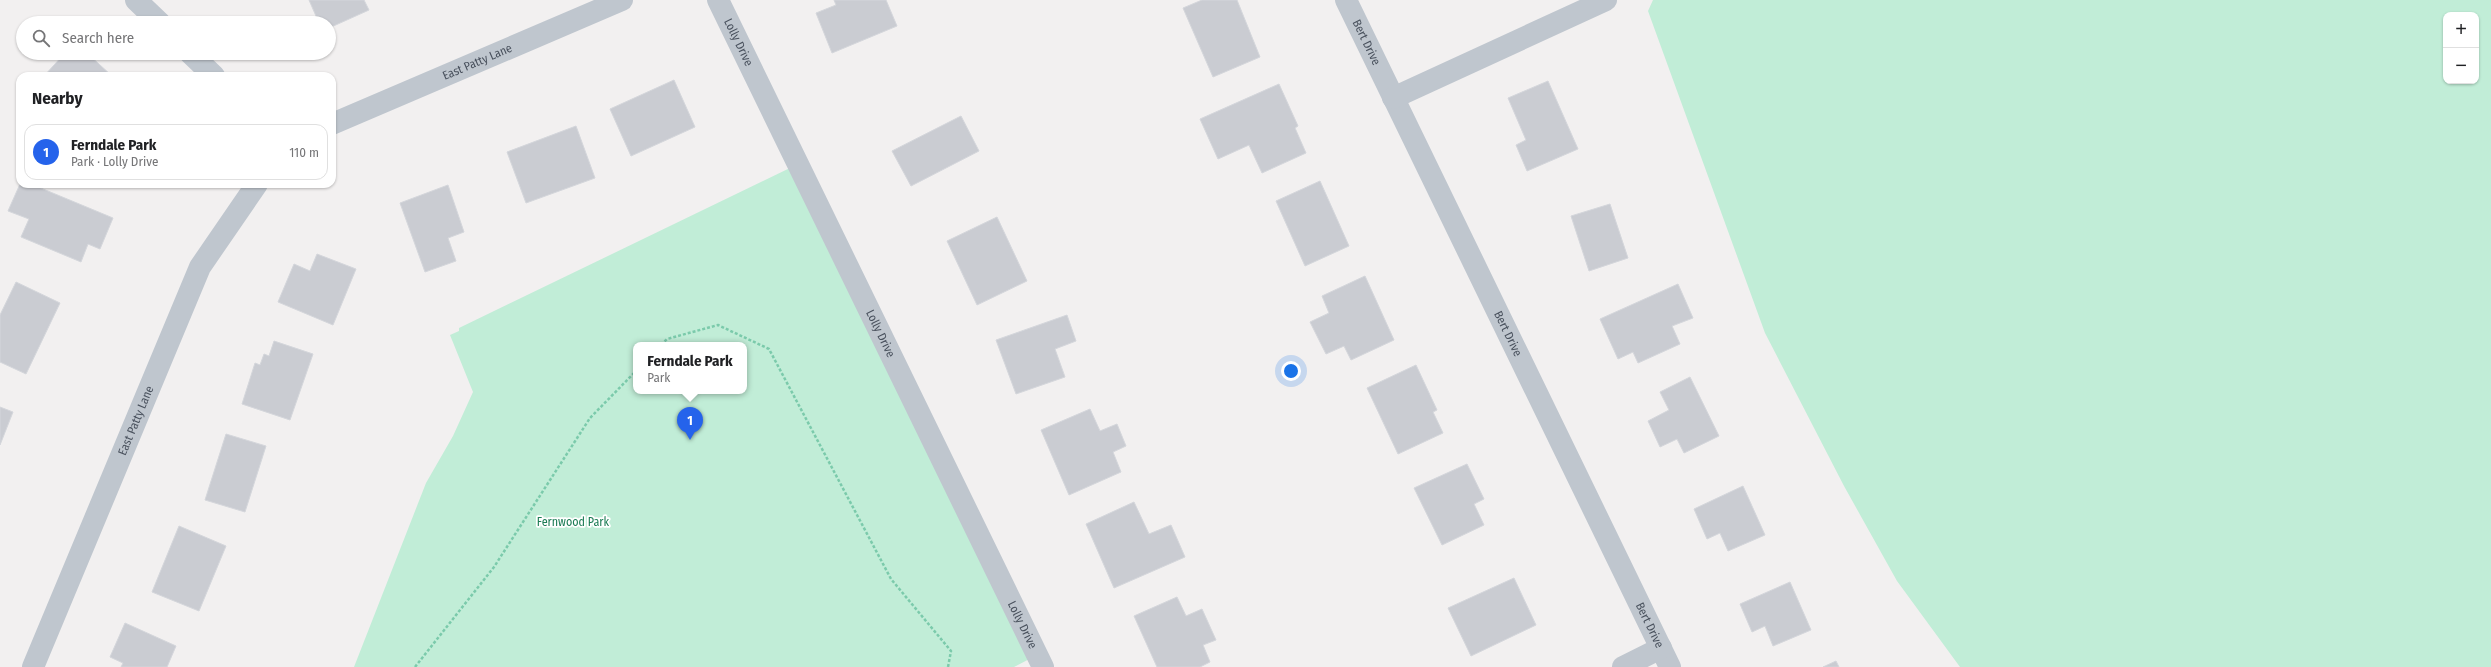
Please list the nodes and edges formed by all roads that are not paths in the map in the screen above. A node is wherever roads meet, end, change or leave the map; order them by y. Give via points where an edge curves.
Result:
1 (136, 0) edge
2 (622, 0) edge
3 (718, 0) edge
4 (1346, 0) edge
5 (1606, 0) edge
6 (153, 16) edge
7 (197, 60) edge
8 (210, 72) edge
9 (1393, 98) junction
10 (336, 122) edge
11 (254, 188) edge
12 (1666, 658) edge
13 (33, 667) edge
14 (1043, 667) edge
15 (1623, 667) edge

1 - 6 street
2 - 10 street, East Patty Lane
3 - 14 street, Lolly Drive
4 - 9 street, Bert Drive
5 - 9 street
7 - 8 street
9 - 12 street, Bert Drive
11 - 13 street, East Patty Lane via 200,267
12 - 15 street

